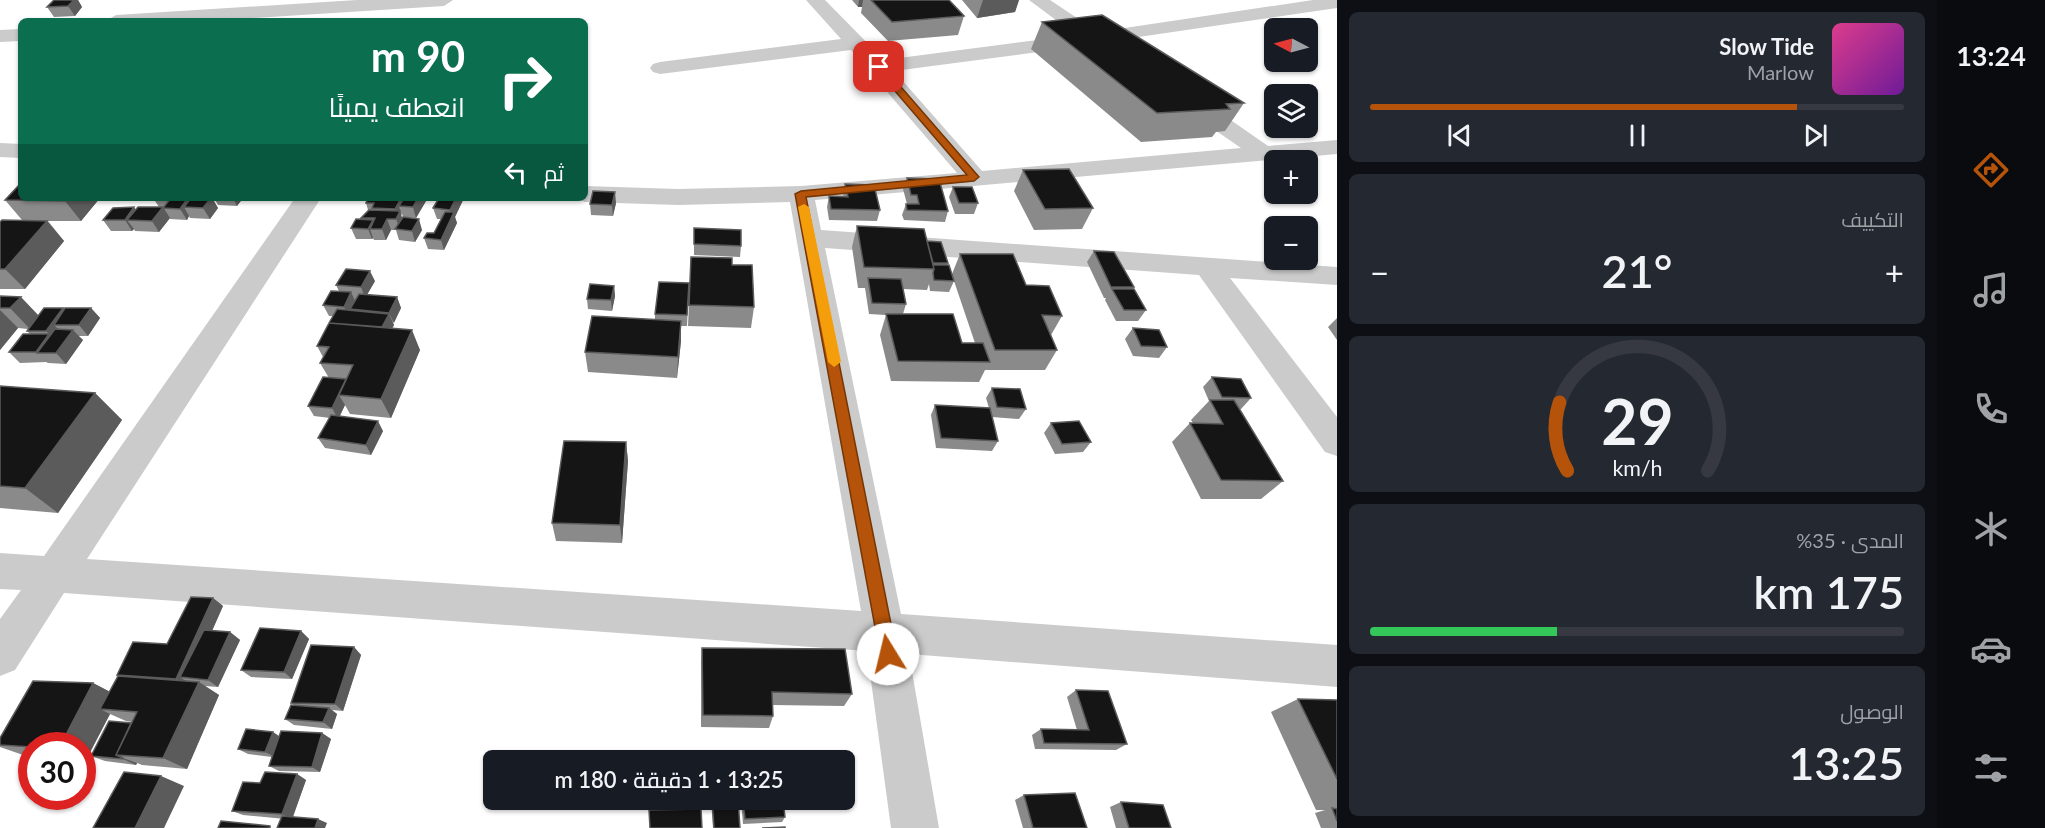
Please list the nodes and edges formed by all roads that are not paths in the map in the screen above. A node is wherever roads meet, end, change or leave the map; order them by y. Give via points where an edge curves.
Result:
1 (444, 0) edge
2 (815, 0) edge
3 (1038, 0) edge
4 (424, 1) edge
5 (1337, 2) edge
6 (396, 13) edge
7 (221, 18) edge
8 (1095, 38) junction
9 (856, 43) junction
10 (1124, 58) edge
11 (879, 67) junction
12 (660, 68) dead end
13 (1171, 90) edge
14 (1337, 147) edge
15 (0, 150) edge
16 (1307, 150) edge
17 (18, 151) edge
18 (1264, 153) edge
19 (1264, 154) edge
20 (974, 177) junction
21 (588, 194) edge
22 (801, 194) junction
23 (306, 201) edge
24 (811, 238) junction
25 (1209, 269) junction
26 (1337, 276) edge
27 (1337, 442) edge
28 (0, 571) edge
29 (54, 575) junction
30 (885, 633) junction
31 (0, 655) edge
32 (1337, 666) edge
33 (915, 828) edge

1 - 4 street
2 - 9 street
3 - 8 street
4 - 6 street
5 - 8 street
6 - 7 street
8 - 10 street
8 - 11 street
9 - 11 street
9 - 12 street
11 - 20 street
13 - 18 street
14 - 16 street
15 - 17 street
19 - 20 street
20 - 22 street
21 - 22 street
22 - 24 street
23 - 29 street
24 - 25 street
24 - 30 street
25 - 26 street
25 - 27 street
28 - 29 street
29 - 30 street
29 - 31 street
30 - 32 street
30 - 33 street

